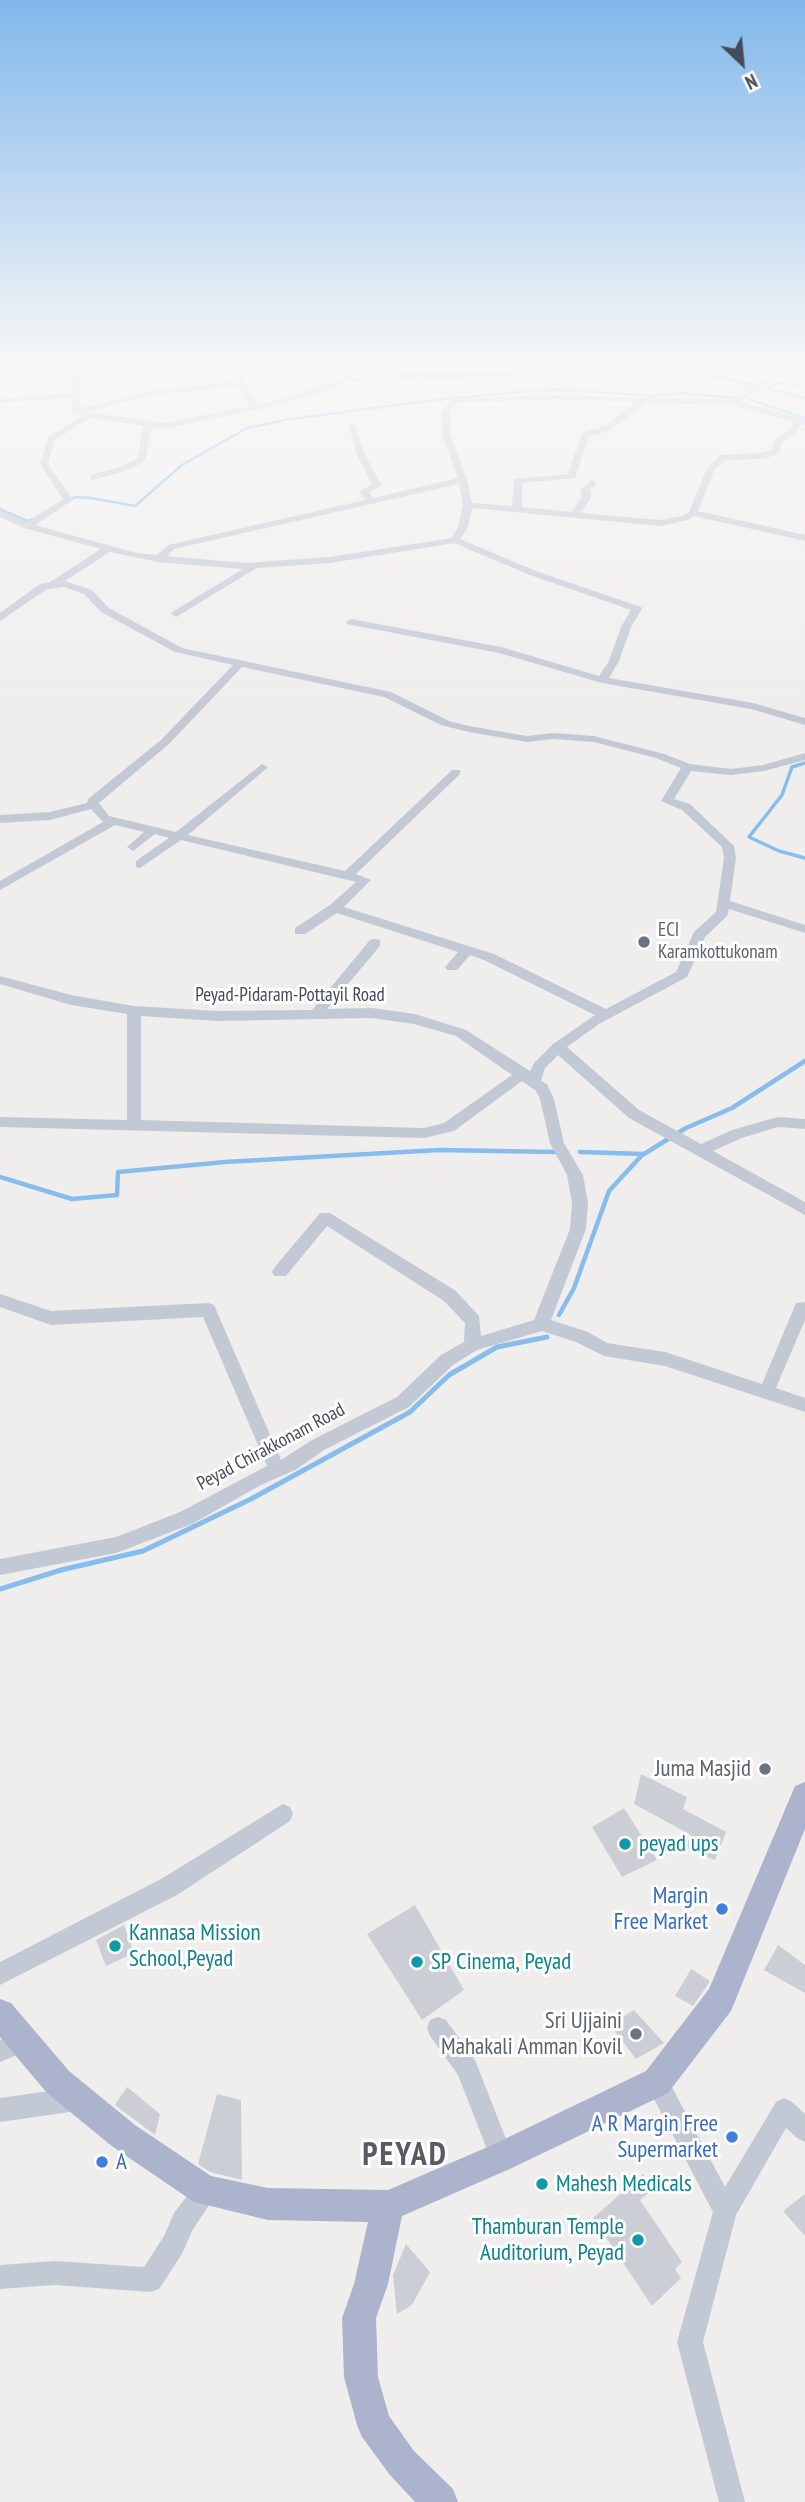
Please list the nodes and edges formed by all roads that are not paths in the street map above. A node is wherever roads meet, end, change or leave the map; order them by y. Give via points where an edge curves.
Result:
1 (55, 480) edge
2 (374, 480) edge
3 (463, 480) joint
4 (531, 480) edge
5 (706, 480) edge
6 (592, 483) dead end
7 (370, 501) junction
8 (468, 505) junction
9 (517, 509) junction
10 (0, 513) edge
11 (692, 513) junction
12 (576, 515) junction
13 (27, 526) junction
14 (805, 538) edge
15 (455, 540) junction
16 (108, 549) junction
17 (158, 559) junction
18 (255, 565) junction
19 (54, 583) junction
20 (176, 614) dead end
21 (0, 618) edge
22 (351, 622) dead end
23 (240, 663) junction
24 (602, 680) junction
25 (805, 722) edge
26 (805, 756) edge
27 (262, 767) dead end
28 (688, 767) junction
29 (456, 772) dead end
30 (93, 805) junction
31 (0, 819) edge
32 (113, 821) junction
33 (153, 830) junction
34 (179, 836) junction
35 (133, 847) dead end
36 (140, 864) dead end
37 (348, 875) junction
38 (0, 886) edge
39 (725, 904) junction
40 (335, 908) junction
41 (805, 929) edge
42 (300, 931) dead end
43 (375, 943) dead end
44 (467, 950) junction
45 (452, 967) dead end
46 (0, 980) edge
47 (134, 1011) junction
48 (316, 1014) junction
49 (607, 1015) junction
50 (558, 1047) junction
51 (529, 1077) junction
52 (0, 1122) edge
53 (805, 1124) edge
54 (134, 1127) junction
55 (702, 1150) junction
56 (805, 1209) edge
57 (280, 1272) dead end
58 (0, 1300) edge
59 (802, 1308) dead end
60 (542, 1324) junction
61 (472, 1345) junction
62 (766, 1393) junction
63 (805, 1405) edge
64 (277, 1470) junction
65 (0, 1567) edge
66 (804, 1802) edge
67 (283, 1814) dead end
68 (0, 1973) edge
69 (0, 2014) edge
70 (438, 2028) dead end
71 (12, 2046) edge
72 (657, 2082) junction
73 (80, 2099) junction
74 (0, 2110) edge
75 (805, 2130) edge
76 (501, 2157) junction
77 (205, 2191) junction
78 (388, 2206) junction
79 (725, 2211) junction
80 (0, 2277) edge
81 (440, 2502) edge
82 (732, 2502) edge

1 - 13 street via 68,500
2 - 7 street via 377,486 364,491
3 - 7 street
3 - 8 street
4 - 9 street via 517,481
5 - 11 street
6 - 12 street
7 - 17 street via 171,547
8 - 9 street
8 - 15 street
9 - 12 street
10 - 13 street
11 - 12 street via 660,523
11 - 14 street
13 - 16 street
15 - 18 street
15 - 24 street via 637,609
16 - 17 street
16 - 19 street
17 - 18 street
18 - 20 street
19 - 21 street via 36,590
19 - 23 street via 88,592 105,610 179,650
22 - 24 street via 500,650
23 - 28 street via 387,694 445,723 527,739 594,739
23 - 30 street via 165,742
24 - 25 street via 718,698
26 - 28 street via 730,772
27 - 34 street
28 - 39 street via 667,801 686,807 728,846
29 - 37 street
30 - 31 street via 50,816
30 - 32 street
32 - 33 street
32 - 38 street
33 - 34 street
33 - 35 street
34 - 36 street
34 - 37 street
37 - 40 street via 365,880
39 - 41 street
39 - 49 street via 699,935 682,974
40 - 42 street
40 - 44 street
43 - 48 street
44 - 45 street
44 - 49 street
46 - 47 street, Peyad-Pidaram-Pottayil Road
47 - 48 street, Peyad-Pidaram-Pottayil Road via 216,1016
47 - 54 street
48 - 51 street, Peyad-Pidaram-Pottayil Road via 372,1013 446,1027
49 - 50 street
50 - 51 street
50 - 55 street via 634,1114
51 - 54 street via 449,1128 424,1133
51 - 60 street via 547,1099 552,1129 575,1175 580,1203 578,1229
52 - 54 street
53 - 55 street via 778,1122
55 - 56 street
57 - 61 street via 324,1217 450,1296 473,1321
58 - 64 street via 51,1318 208,1310
59 - 62 street
60 - 61 street, Peyad Chirakkonam Road
60 - 62 street via 604,1349 665,1359
61 - 64 street, Peyad Chirakkonam Road via 447,1360 403,1402
62 - 63 street
64 - 65 street, Peyad Chirakkonam Road via 148,1535 82,1553
66 - 72 main road via 720,2000
67 - 68 street via 169,1887
69 - 71 main road
70 - 76 street via 467,2068
71 - 73 main road
72 - 76 main road
72 - 79 street
73 - 74 street
73 - 77 main road via 124,2136
75 - 79 street via 784,2110
76 - 78 main road
77 - 78 main road via 268,2204
77 - 80 street via 150,2280 55,2273
78 - 81 main road via 359,2318 361,2377 374,2424 402,2463
79 - 82 street via 690,2342

